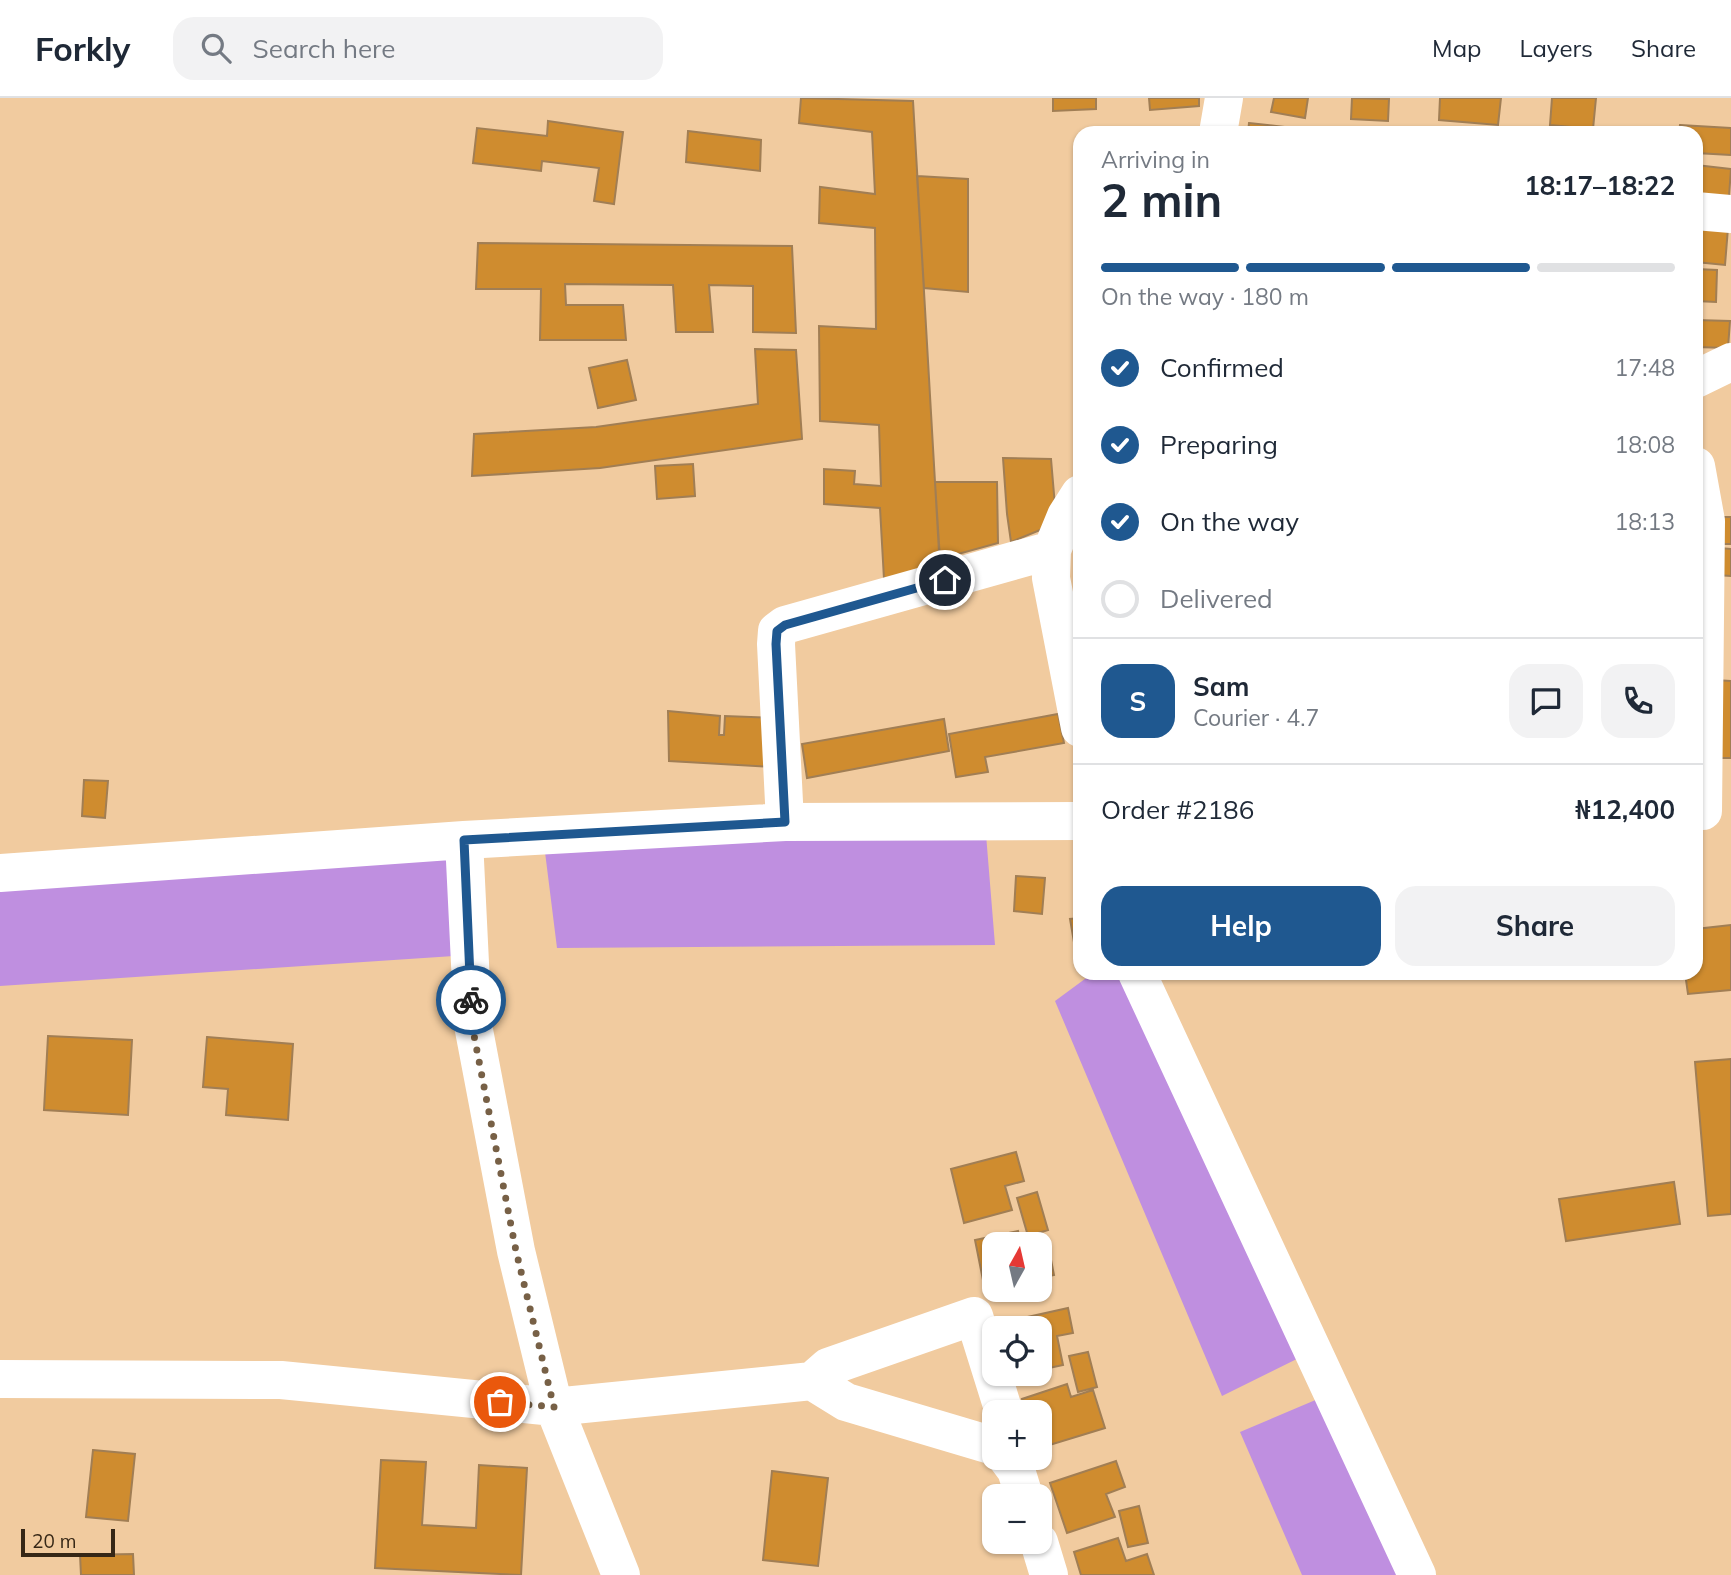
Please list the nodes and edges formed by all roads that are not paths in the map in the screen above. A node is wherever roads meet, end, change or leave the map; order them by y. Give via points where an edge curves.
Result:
1 (1224, 98) edge
2 (1219, 126) edge
3 (1703, 212) edge
4 (1731, 214) edge
5 (1731, 362) edge
6 (1703, 376) edge
7 (1703, 504) edge
8 (1069, 519) edge
9 (1710, 672) edge
10 (1073, 692) edge
11 (1710, 811) edge
12 (785, 822) junction
13 (1073, 831) edge
14 (464, 840) junction
15 (0, 873) edge
16 (1140, 980) edge
17 (0, 1379) edge
18 (813, 1381) junction
19 (999, 1400) edge
20 (554, 1407) junction
21 (982, 1442) edge
22 (1043, 1554) edge
23 (621, 1575) edge
24 (1049, 1575) edge
25 (1417, 1575) edge

1 - 2 street
3 - 4 street
5 - 6 street
7 - 9 street
8 - 10 street via 1051,578
8 - 12 street via 777,631
9 - 11 street
12 - 13 street
12 - 14 street
14 - 15 street
14 - 20 street via 472,1025 516,1251
16 - 25 street
17 - 20 street via 281,1380
18 - 19 street via 828,1367 974,1316
18 - 20 street
18 - 21 street via 846,1402
20 - 23 street
22 - 24 street

